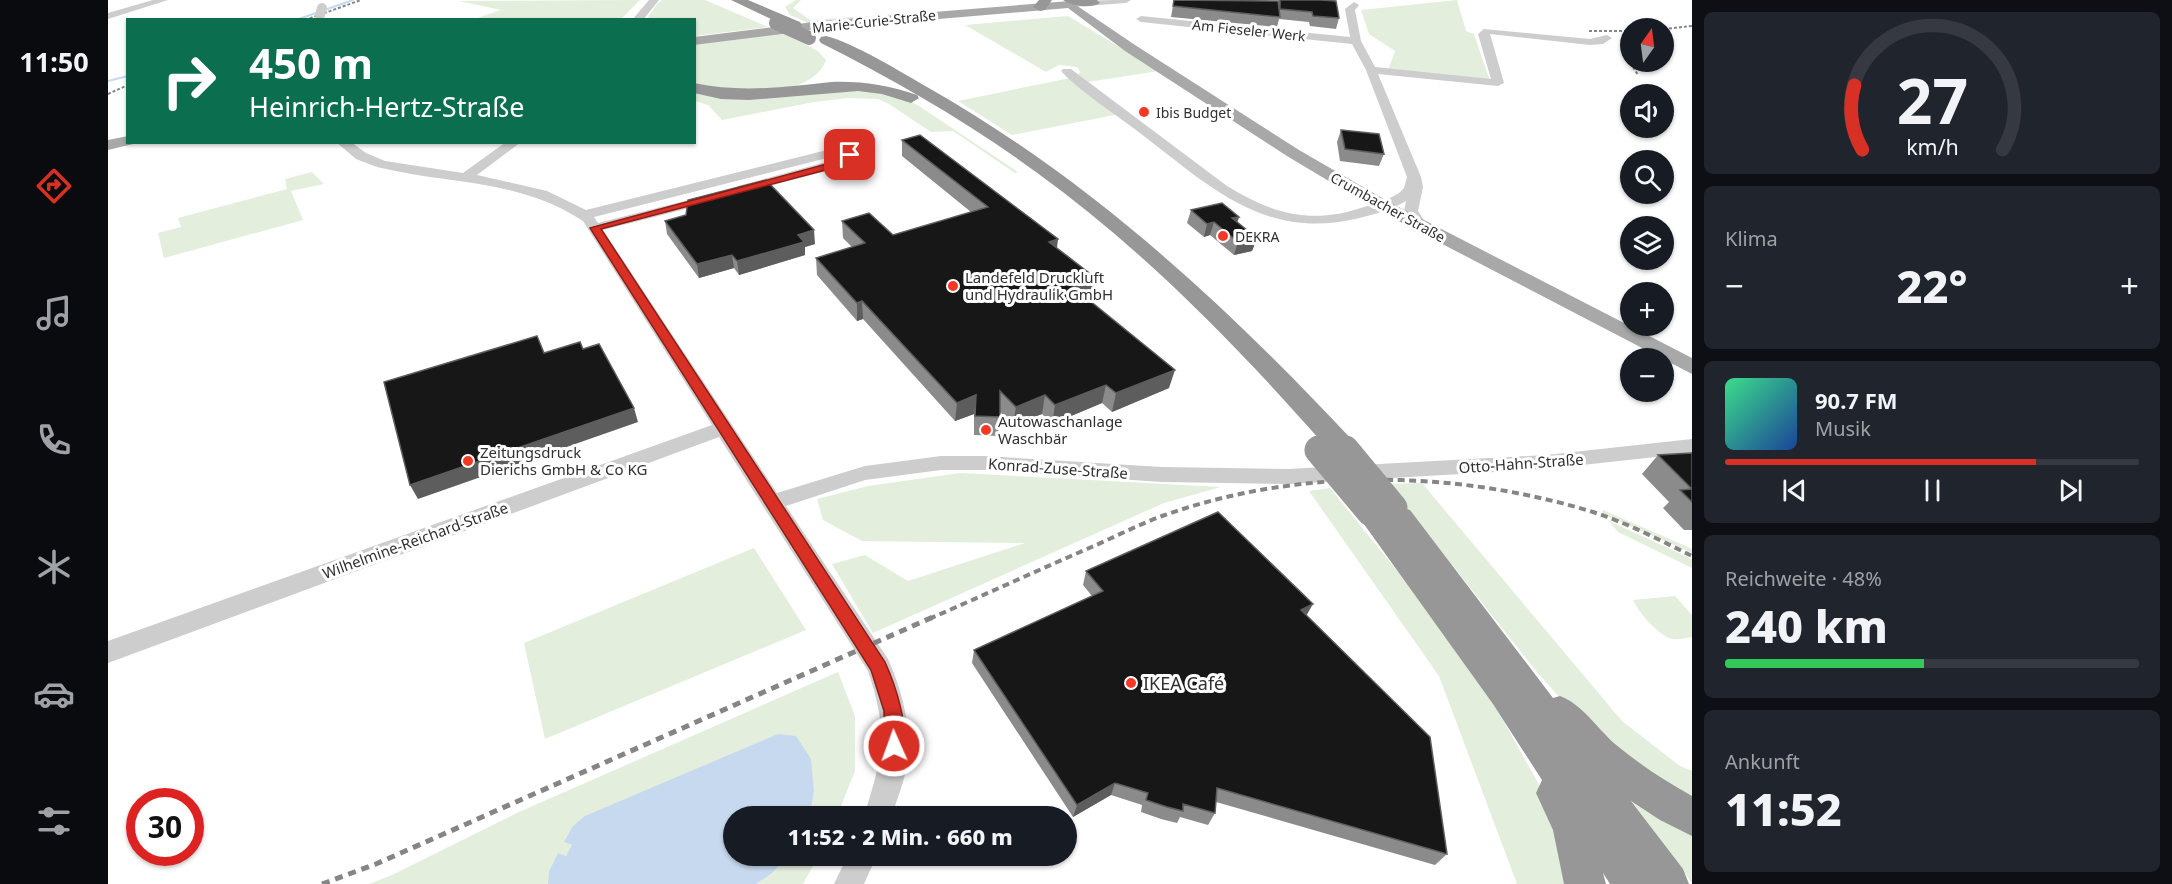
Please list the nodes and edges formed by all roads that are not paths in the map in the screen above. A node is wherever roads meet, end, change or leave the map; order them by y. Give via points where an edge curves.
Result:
1 (163, 0) edge
2 (654, 0) edge
3 (723, 0) edge
4 (737, 0) edge
5 (1126, 0) edge
6 (783, 4) dead end
7 (1066, 4) edge
8 (1354, 5) dead end
9 (1010, 9) junction
10 (108, 16) edge
11 (639, 18) edge
12 (1141, 19) dead end
13 (787, 23) junction
14 (1607, 38) dead end
15 (815, 40) junction
16 (696, 41) edge
17 (1356, 41) junction
18 (1371, 70) junction
19 (1067, 71) dead end
20 (696, 88) edge
21 (782, 93) junction
22 (958, 122) junction
23 (126, 141) edge
24 (345, 144) edge
25 (512, 144) edge
26 (108, 145) edge
27 (1414, 177) junction
28 (464, 178) junction
29 (1412, 201) junction
30 (1383, 206) junction
31 (584, 215) junction
32 (1420, 225) junction
33 (595, 228) junction
34 (1692, 367) edge
35 (723, 428) junction
36 (1692, 446) edge
37 (1338, 458) junction
38 (772, 503) junction
39 (1388, 513) junction
40 (108, 652) edge
41 (1505, 693) junction
42 (881, 806) edge
43 (1692, 818) edge
44 (858, 866) edge
45 (849, 884) edge
46 (1585, 884) edge
47 (1634, 884) edge
48 (1668, 884) edge

1 - 10 street
2 - 11 street
3 - 13 highway
4 - 13 highway
5 - 7 street, Marie-Curie-Straße
6 - 13 highway via 781,12
7 - 9 main road, Marie-Curie-Straße
7 - 9 main road, Crumbacher Straße via 1051,9
7 - 30 main road, Crumbacher Straße via 1293,153
8 - 17 street via 1350,9
9 - 16 main road, Marie-Curie-Straße via 831,24
12 - 17 street, Am Fieseler Werk
13 - 15 highway
14 - 18 street via 1590,42 1483,34 1498,83
15 - 21 highway via 831,66 818,81
15 - 22 highway
15 - 37 highway via 905,80 1081,197 1195,295 1292,392
17 - 18 street
18 - 27 street
19 - 30 street via 1222,189 1257,209 1280,217 1328,221
20 - 21 highway via 736,96
21 - 22 highway via 843,85 877,87 897,92
22 - 37 highway via 994,144 1080,212 1169,290
23 - 26 main road
24 - 28 street via 382,164
25 - 28 street
27 - 29 street
27 - 30 street via 1410,190
28 - 31 street via 537,192
29 - 30 street
29 - 32 street via 1411,211
30 - 32 main road, Crumbacher Straße
31 - 33 street
31 - 33 street via 781,165 839,152 850,155 844,162
32 - 34 main road, Crumbacher Straße
33 - 35 street
35 - 38 street
35 - 40 street, Wilhelmine-Reichard-Straße
36 - 37 street, Otto-Hahn-Straße via 1579,459
37 - 38 street, Konrad-Zuse-Straße via 1254,477 942,463 854,475
37 - 39 highway, bridge
38 - 42 street via 879,667 895,730 894,762
39 - 41 highway
39 - 43 highway via 1482,612 1565,718 1592,746 1627,776
39 - 48 highway
41 - 46 highway via 1572,826
41 - 47 highway
44 - 45 street

